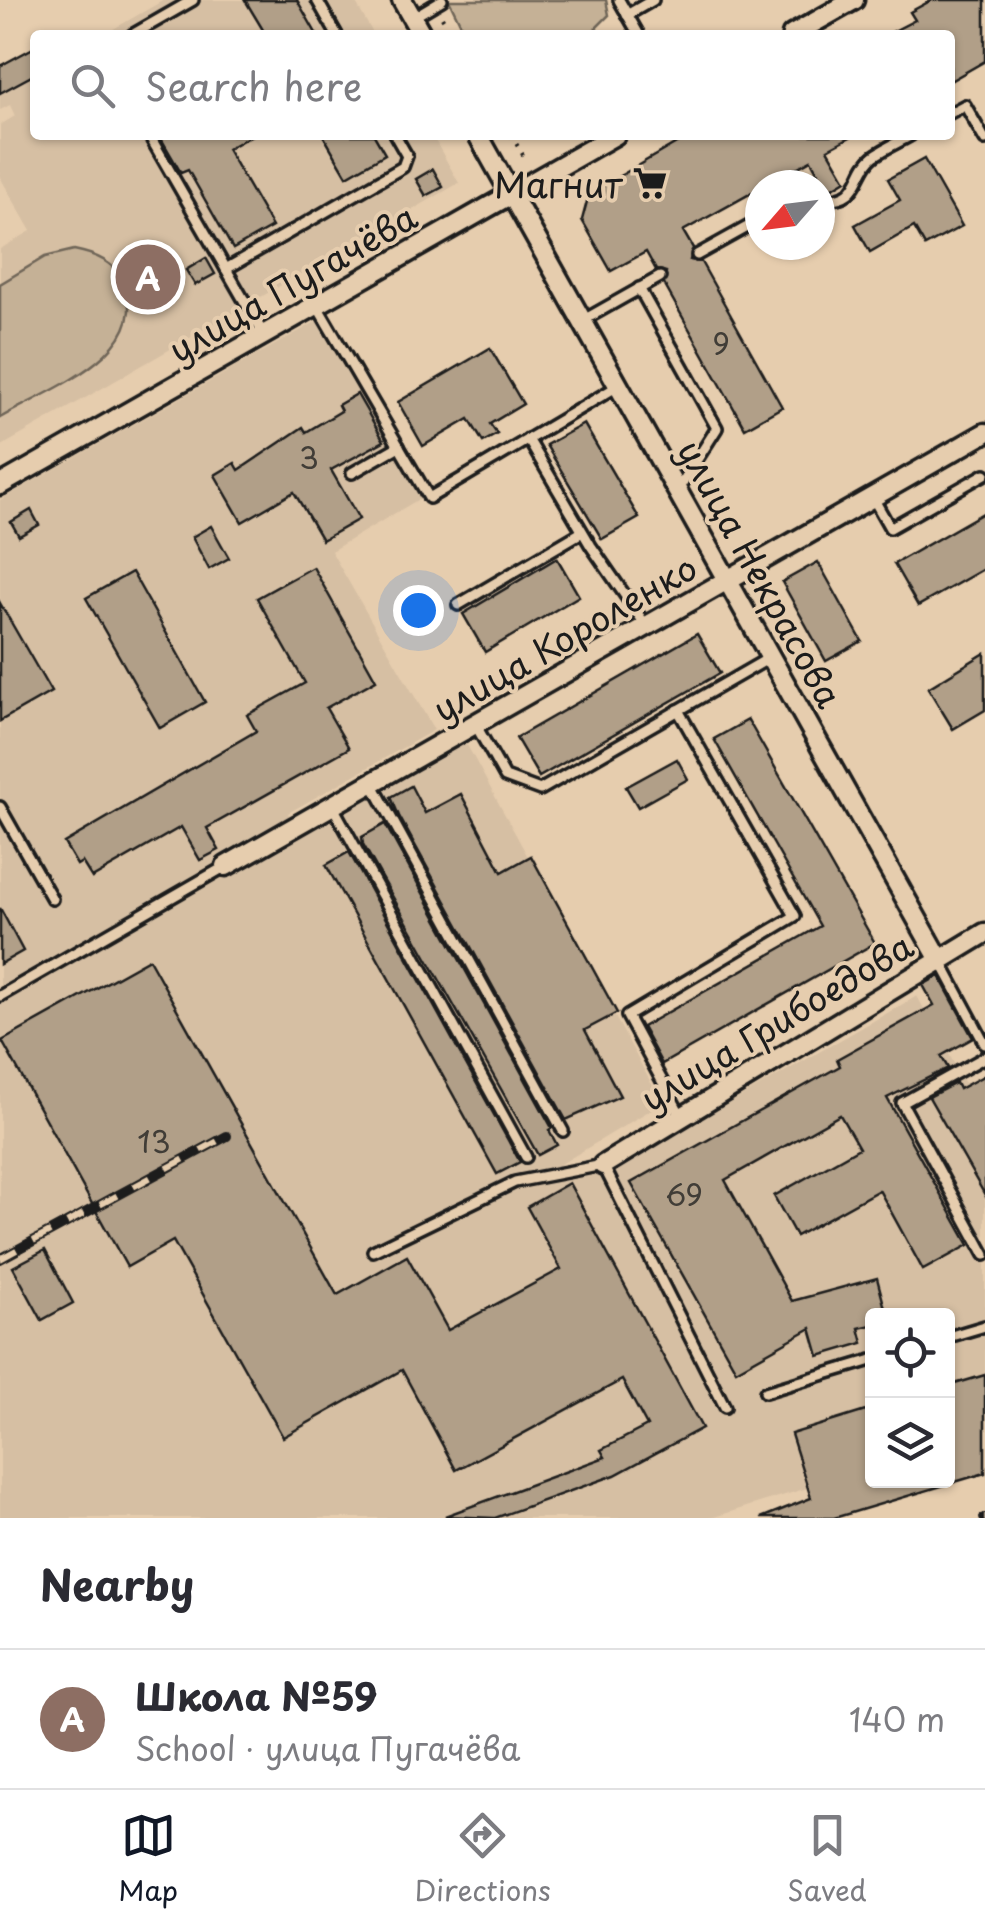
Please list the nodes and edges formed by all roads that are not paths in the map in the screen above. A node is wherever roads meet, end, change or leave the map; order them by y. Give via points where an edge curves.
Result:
1 (193, 0) edge
2 (317, 0) edge
3 (402, 0) edge
4 (442, 0) edge
5 (618, 0) edge
6 (653, 0) edge
7 (854, 0) edge
8 (627, 15) junction
9 (412, 18) junction
10 (141, 30) edge
11 (334, 30) edge
12 (419, 30) edge
13 (636, 30) edge
14 (801, 30) edge
15 (955, 110) edge
16 (152, 140) edge
17 (398, 140) edge
18 (481, 140) edge
19 (607, 140) edge
20 (902, 140) edge
21 (985, 140) edge
22 (511, 194) junction
23 (835, 198) edge
24 (745, 229) edge
25 (697, 256) dead end
26 (226, 269) junction
27 (660, 276) dead end
28 (638, 288) junction
29 (316, 305) junction
30 (582, 320) junction
31 (264, 335) junction
32 (618, 386) junction
33 (985, 434) edge
34 (528, 439) junction
35 (398, 446) junction
36 (352, 473) dead end
37 (985, 474) edge
38 (0, 485) edge
39 (677, 491) junction
40 (873, 498) junction
41 (582, 532) junction
42 (728, 581) junction
43 (458, 605) dead end
44 (647, 626) junction
45 (770, 657) junction
46 (678, 710) junction
47 (475, 724) junction
48 (372, 783) junction
49 (332, 806) junction
50 (0, 807) edge
51 (226, 866) joint
52 (52, 899) dead end
53 (985, 934) edge
54 (940, 960) junction
55 (0, 996) edge
56 (985, 1044) edge
57 (985, 1057) edge
58 (682, 1116) junction
59 (563, 1131) dead end
60 (526, 1157) dead end
61 (602, 1165) junction
62 (373, 1251) dead end
63 (985, 1255) edge
64 (985, 1326) edge
65 (955, 1335) edge
66 (865, 1362) edge
67 (765, 1392) dead end
68 (725, 1407) dead end

1 - 10 lane
2 - 11 lane
3 - 9 street
4 - 9 lane
5 - 8 lane
6 - 8 lane
7 - 14 street
8 - 13 lane
9 - 12 street
15 - 21 lane via 965,104
16 - 26 lane
17 - 26 lane via 407,156 403,167
18 - 22 street, улица Некрасова
19 - 22 street, улица Пугачёва
20 - 23 lane via 869,158 858,185
22 - 29 street, улица Пугачёва
22 - 30 street, улица Некрасова
24 - 25 lane
26 - 31 lane
27 - 28 lane
28 - 30 lane
28 - 39 lane via 717,428
29 - 31 street, улица Пугачёва
29 - 35 lane
30 - 32 street, улица Некрасова
31 - 38 street, улица Пугачёва
32 - 34 lane
32 - 39 street, улица Некрасова
33 - 40 street, улица Короленко
34 - 35 lane via 429,498
34 - 41 lane
35 - 36 lane
37 - 40 lane via 890,528
39 - 42 street, улица Некрасова
40 - 42 street, улица Короленко
41 - 43 lane
41 - 44 lane
42 - 44 street, улица Короленко
42 - 45 street, улица Некрасова
44 - 47 street, улица Короленко
45 - 46 lane
45 - 54 street, улица Некрасова
46 - 47 lane via 540,790 505,777
46 - 58 lane via 795,916 627,1016
47 - 48 street, улица Короленко
48 - 49 street, улица Короленко
48 - 59 lane
49 - 51 street, улица Короленко
49 - 60 lane
50 - 52 lane
51 - 55 lane
53 - 54 street, улица Грибоедова
54 - 56 lane, улица Некрасова
54 - 58 street, улица Грибоедова
57 - 63 lane via 902,1103
58 - 61 street, улица Грибоедова
61 - 62 lane via 515,1182
61 - 68 lane
64 - 65 lane
66 - 67 lane

